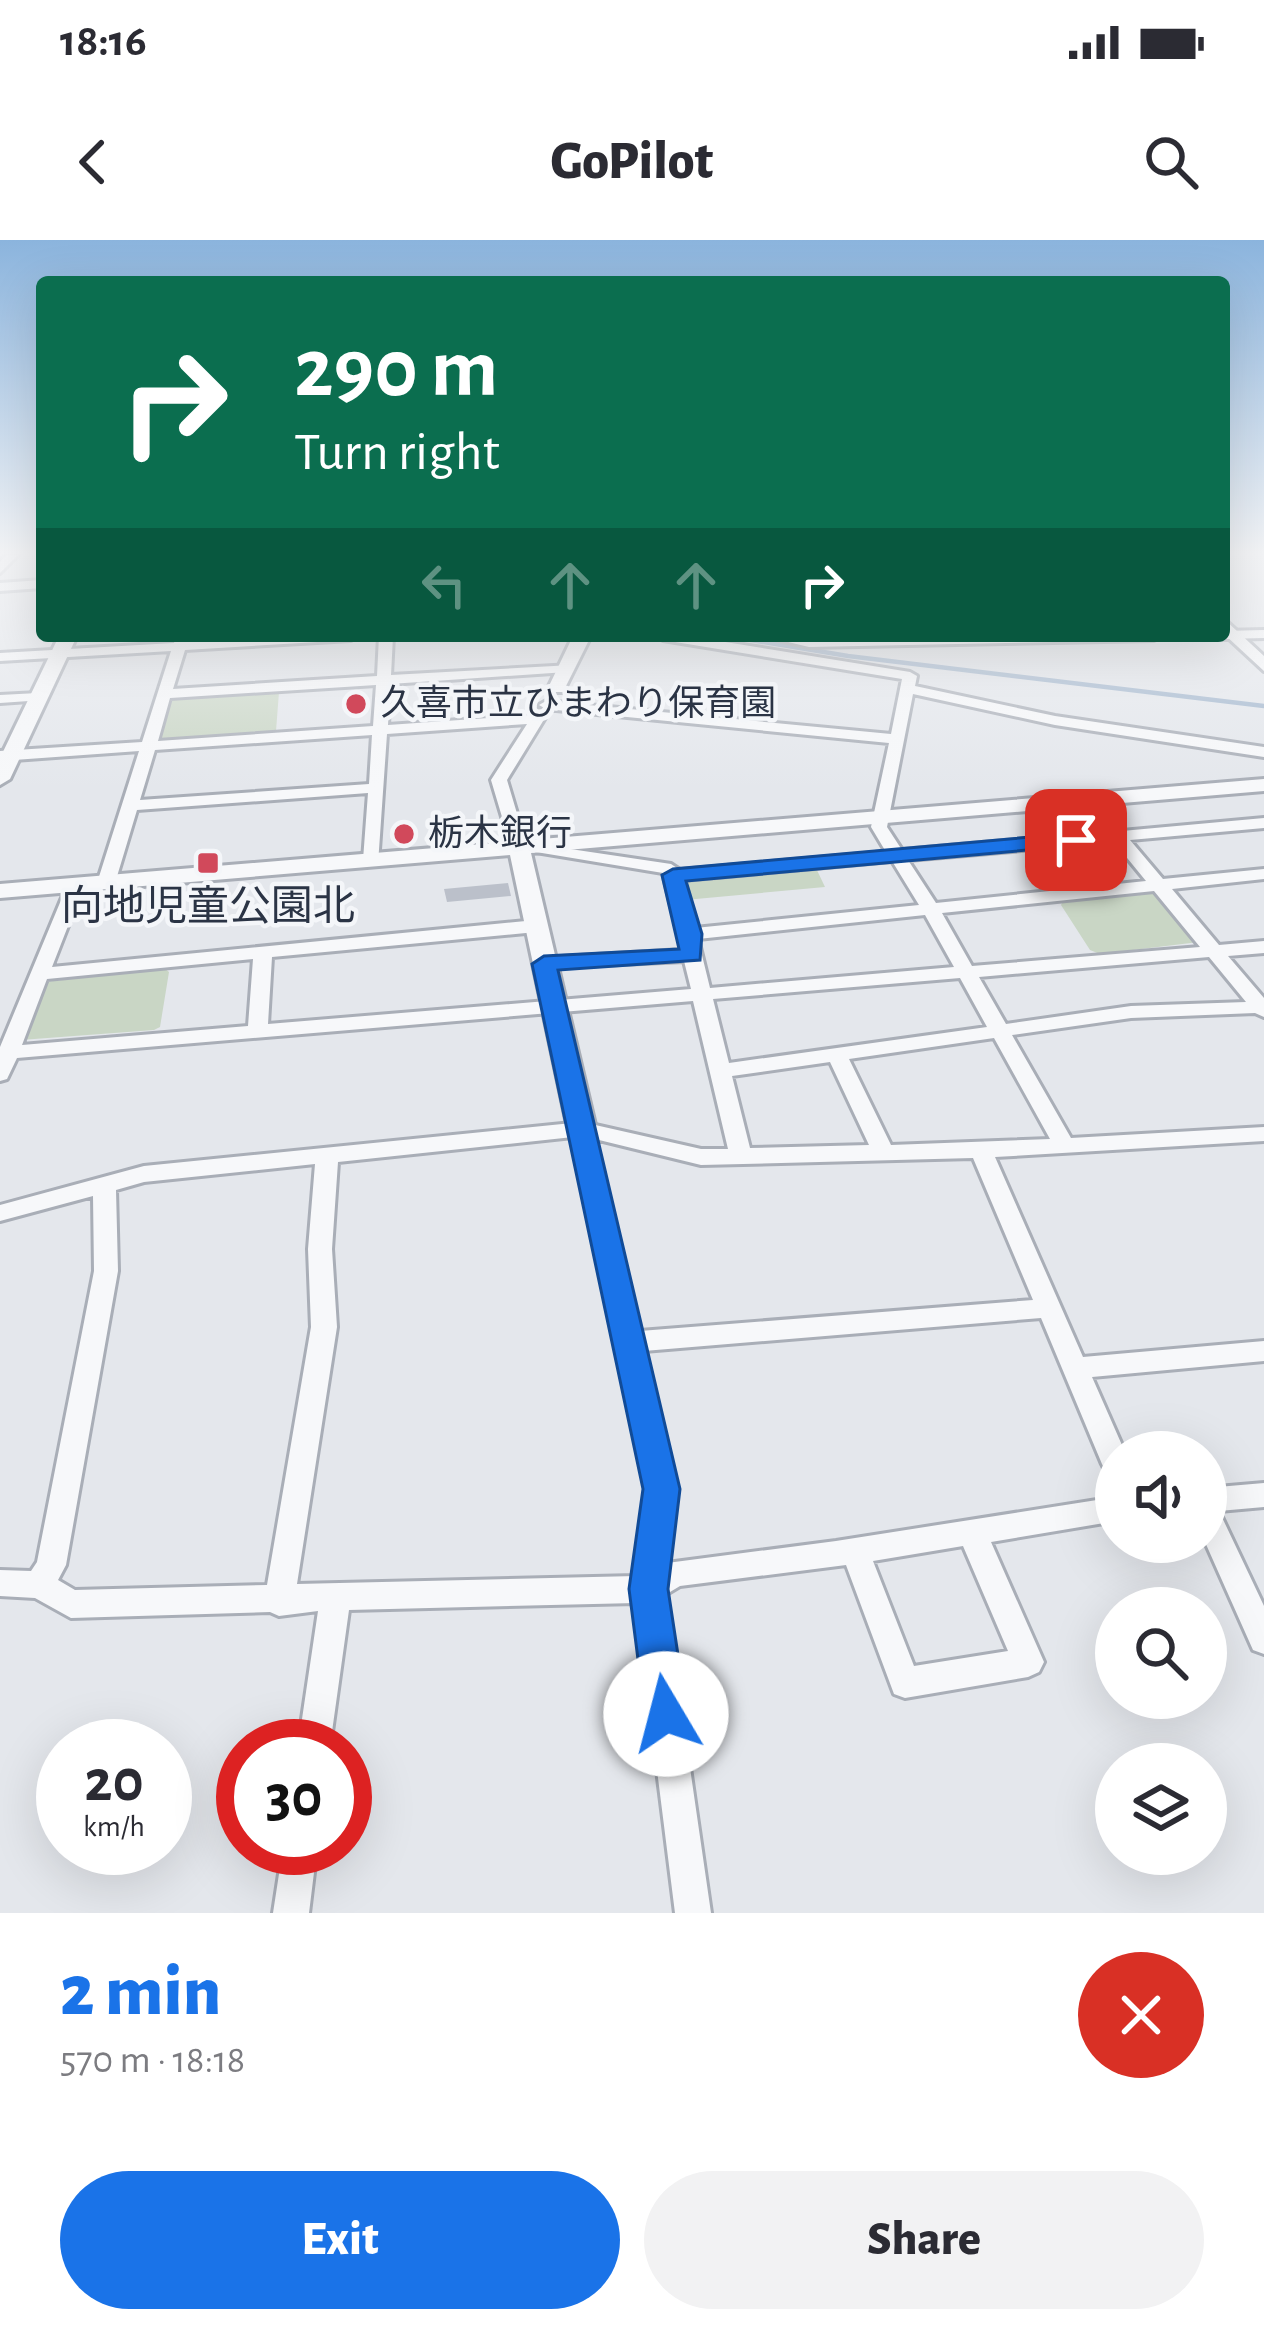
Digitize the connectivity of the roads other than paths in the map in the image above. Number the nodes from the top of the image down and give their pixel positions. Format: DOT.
graph roads {
  1 [pos="1230,634"];
  2 [pos="180,642"];
  3 [pos="386,642"];
  4 [pos="579,642"];
  5 [pos="701,642"];
  6 [pos="63,645"];
  7 [pos="0,657"];
  8 [pos="1264,666"];
  9 [pos="567,668"];
  10 [pos="384,679"];
  11 [pos="908,689"];
  12 [pos="163,694"];
  13 [pos="38,698"];
  14 [pos="0,699"];
  15 [pos="547,704"];
  16 [pos="379,730"];
  17 [pos="899,739"];
  18 [pos="147,746"];
  19 [pos="1264,752"];
  20 [pos="6,755"];
  21 [pos="0,779"];
  22 [pos="1264,784"];
  23 [pos="376,788"];
  24 [pos="1087,799"];
  25 [pos="128,806"];
  26 [pos="881,817"];
  27 [pos="1264,823"];
  28 [pos="1120,836"];
  29 [pos="526,847"];
  30 [pos="898,856"];
  31 [pos="372,860"];
  32 [pos="1264,874"];
  33 [pos="673,875"];
  34 [pos="106,883"];
  35 [pos="75,885"];
  36 [pos="1162,886"];
  37 [pos="0,891"];
  38 [pos="932,911"];
  39 [pos="536,926"];
  40 [pos="691,945"];
  41 [pos="1264,947"];
  42 [pos="1214,951"];
  43 [pos="263,952"];
  44 [pos="544,964"];
  45 [pos="964,972"];
  46 [pos="42,974"];
  47 [pos="704,995"];
  48 [pos="554,1007"];
  49 [pos="1263,1009"];
  50 [pos="258,1031"];
  51 [pos="999,1033"];
  52 [pos="4,1052"];
  53 [pos="837,1055"];
  54 [pos="721,1071"];
  55 [pos="0,1074"];
  56 [pos="582,1129"];
  57 [pos="1264,1134"];
  58 [pos="1063,1143"];
  59 [pos="981,1150"];
  60 [pos="883,1152"];
  61 [pos="327,1154"];
  62 [pos="741,1156"];
  63 [pos="104,1188"];
  64 [pos="0,1213"];
  65 [pos="1049,1308"];
  66 [pos="631,1342"];
  67 [pos="1264,1351"];
  68 [pos="1075,1368"];
  69 [pos="1102,1431"];
  70 [pos="1264,1495"];
  71 [pos="1227,1498"];
  72 [pos="1095,1512"];
  73 [pos="972,1532"];
  74 [pos="855,1552"];
  75 [pos="1227,1560"];
  76 [pos="0,1583"];
  77 [pos="39,1585"];
  78 [pos="649,1589"];
  79 [pos="335,1600"];
  80 [pos="280,1602"];
  81 [pos="1264,1640"];
  82 [pos="318,1719"];
  83 [pos="296,1875"];
  84 [pos="291,1913"];
  85 [pos="692,1913"];
  1 -- 8 [label="street"];
  2 -- 6 [label="street"];
  2 -- 12 [label="street"];
  3 -- 10 [label="street"];
  4 -- 9 [label="street"];
  5 -- 11 [label="street"];
  6 -- 7 [label="street"];
  6 -- 13 [label="street"];
  9 -- 10 [label="street"];
  9 -- 15 [label="street"];
  10 -- 12 [label="street"];
  10 -- 16 [label="street"];
  11 -- 17 [label="street"];
  11 -- 19 [label="street"];
  12 -- 18 [label="street"];
  13 -- 14 [label="street"];
  13 -- 20 [label="street"];
  15 -- 16 [label="street"];
  15 -- 17 [label="street"];
  15 -- 29 [label="street"];
  16 -- 18 [label="street"];
  16 -- 23 [label="street"];
  17 -- 26 [label="street"];
  18 -- 20 [label="street"];
  18 -- 25 [label="street"];
  20 -- 21 [label="street"];
  22 -- 24 [label="street"];
  23 -- 25 [label="street"];
  23 -- 31 [label="street"];
  24 -- 26 [label="street"];
  24 -- 28 [label="street"];
  25 -- 34 [label="street"];
  26 -- 29 [label="street"];
  26 -- 30 [label="street"];
  27 -- 28 [label="street"];
  28 -- 30 [label="street"];
  28 -- 36 [label="street"];
  29 -- 31 [label="street"];
  29 -- 33 [label="street"];
  29 -- 39 [label="street"];
  30 -- 33 [label="street"];
  30 -- 38 [label="street"];
  31 -- 34 [label="street"];
  32 -- 36 [label="street"];
  33 -- 40 [label="street"];
  34 -- 35 [label="street"];
  35 -- 37 [label="street"];
  35 -- 46 [label="street"];
  36 -- 38 [label="street"];
  36 -- 42 [label="street"];
  38 -- 40 [label="street"];
  38 -- 45 [label="street"];
  39 -- 43 [label="street"];
  39 -- 44 [label="street"];
  40 -- 44 [label="street"];
  40 -- 47 [label="street"];
  41 -- 42 [label="street"];
  42 -- 45 [label="street"];
  42 -- 49 [label="street"];
  43 -- 46 [label="street"];
  43 -- 50 [label="street"];
  44 -- 48 [label="street"];
  45 -- 47 [label="street"];
  45 -- 51 [label="street"];
  46 -- 52 [label="street"];
  47 -- 48 [label="street"];
  47 -- 54 [label="street"];
  48 -- 50 [label="street"];
  48 -- 56 [label="street"];
  49 -- 51 [label="street"];
  50 -- 52 [label="street"];
  51 -- 53 [label="street"];
  51 -- 58 [label="street"];
  52 -- 55 [label="street"];
  53 -- 54 [label="street"];
  53 -- 60 [label="street"];
  54 -- 62 [label="street"];
  56 -- 61 [label="street"];
  56 -- 62 [label="street"];
  56 -- 66 [label="street"];
  57 -- 58 [label="street"];
  58 -- 59 [label="street"];
  59 -- 60 [label="street"];
  59 -- 65 [label="street"];
  60 -- 62 [label="street"];
  61 -- 63 [label="street"];
  61 -- 80 [label="street"];
  63 -- 64 [label="street"];
  63 -- 77 [label="street"];
  65 -- 66 [label="street"];
  65 -- 68 [label="street"];
  66 -- 78 [label="street"];
  67 -- 68 [label="street"];
  68 -- 69 [label="street"];
  70 -- 71 [label="street"];
  72 -- 73 [label="street"];
  73 -- 74 [label="street"];
  73 -- 74 [label="street"];
  74 -- 78 [label="street"];
  75 -- 81 [label="street"];
  76 -- 77 [label="street"];
  77 -- 80 [label="street"];
  78 -- 79 [label="street"];
  78 -- 85 [label="street"];
  79 -- 80 [label="street"];
  79 -- 82 [label="street"];
  83 -- 84 [label="street"];
}
